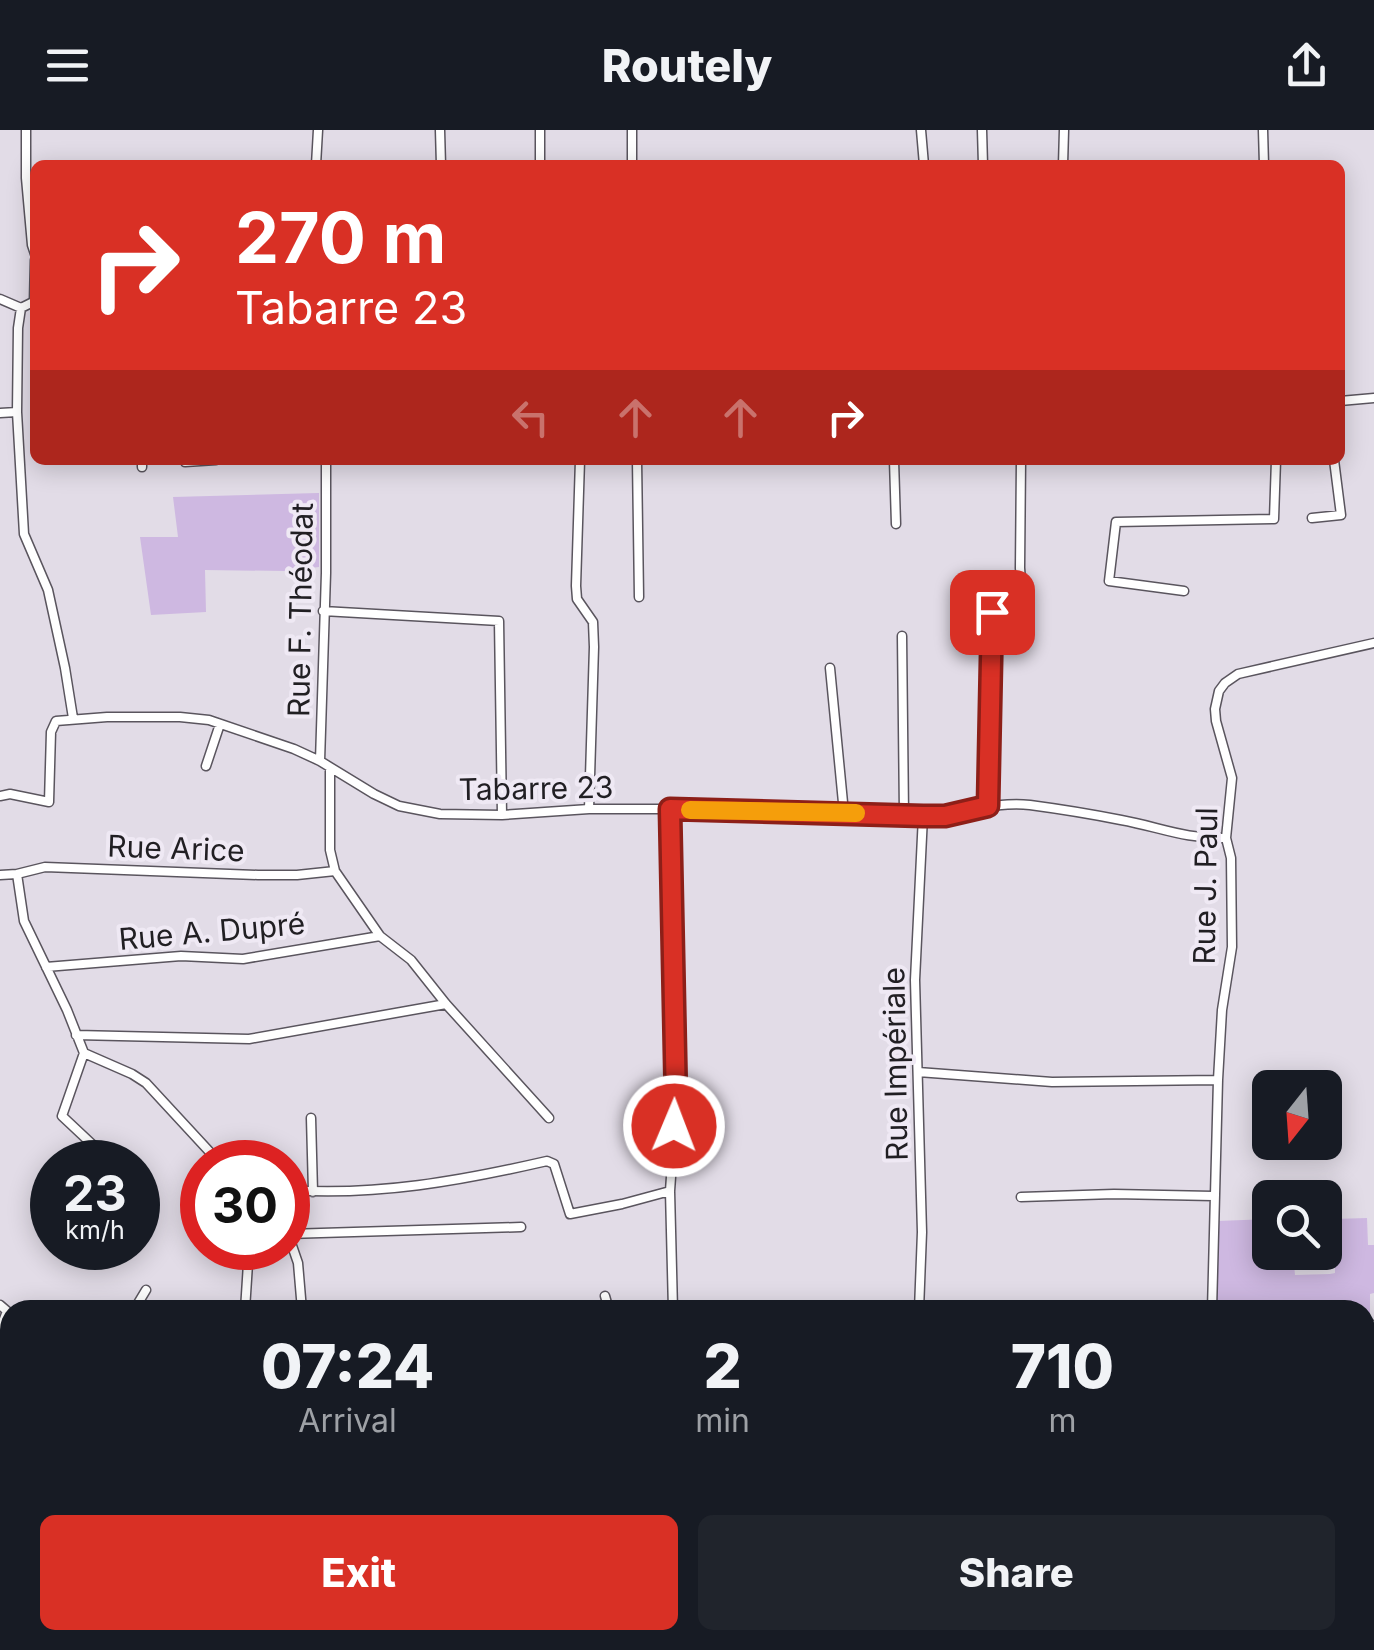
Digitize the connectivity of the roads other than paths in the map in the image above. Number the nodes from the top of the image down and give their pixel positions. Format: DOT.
graph roads {
  1 [pos="27,130"];
  2 [pos="318,130"];
  3 [pos="440,130"];
  4 [pos="540,130"];
  5 [pos="632,130"];
  6 [pos="921,130"];
  7 [pos="982,130"];
  8 [pos="1064,130"];
  9 [pos="1263,130"];
  10 [pos="316,160"];
  11 [pos="440,160"];
  12 [pos="540,160"];
  13 [pos="632,160"];
  14 [pos="924,160"];
  15 [pos="983,160"];
  16 [pos="1064,160"];
  17 [pos="1264,160"];
  18 [pos="30,166"];
  19 [pos="0,299"];
  20 [pos="30,303"];
  21 [pos="22,308"];
  22 [pos="1374,398"];
  23 [pos="1345,401"];
  24 [pos="17,412"];
  25 [pos="0,413"];
  26 [pos="326,465"];
  27 [pos="580,465"];
  28 [pos="637,465"];
  29 [pos="894,465"];
  30 [pos="1021,465"];
  31 [pos="1276,465"];
  32 [pos="1335,465"];
  33 [pos="1312,518"];
  34 [pos="896,524"];
  35 [pos="1184,591"];
  36 [pos="639,597"];
  37 [pos="324,612"];
  38 [pos="902,636"];
  39 [pos="1374,643"];
  40 [pos="830,668"];
  41 [pos="73,718"];
  42 [pos="220,724"];
  43 [pos="320,761"];
  44 [pos="206,766"];
  45 [pos="330,768"];
  46 [pos="0,796"];
  47 [pos="988,806"];
  48 [pos="670,809"];
  49 [pos="589,810"];
  50 [pos="844,813"];
  51 [pos="502,815"];
  52 [pos="904,815"];
  53 [pos="923,816"];
  54 [pos="1226,838"];
  55 [pos="335,871"];
  56 [pos="17,874"];
  57 [pos="0,875"];
  58 [pos="380,936"];
  59 [pos="46,968"];
  60 [pos="446,1004"];
  61 [pos="76,1035"];
  62 [pos="84,1054"];
  63 [pos="918,1072"];
  64 [pos="1218,1080"];
  65 [pos="311,1118"];
  66 [pos="549,1118"];
  67 [pos="88,1140"];
  68 [pos="198,1140"];
  69 [pos="670,1190"];
  70 [pos="310,1192"];
  71 [pos="313,1192"];
  72 [pos="1214,1196"];
  73 [pos="1021,1198"];
  74 [pos="521,1228"];
  75 [pos="310,1233"];
  76 [pos="248,1270"];
  77 [pos="299,1270"];
  78 [pos="146,1290"];
  79 [pos="605,1296"];
  80 [pos="140,1300"];
  81 [pos="246,1300"];
  82 [pos="301,1300"];
  83 [pos="606,1300"];
  84 [pos="673,1300"];
  85 [pos="919,1300"];
  86 [pos="1212,1300"];
  1 -- 18 [label="street"];
  2 -- 10 [label="street"];
  3 -- 11 [label="street"];
  4 -- 12 [label="street"];
  5 -- 13 [label="street"];
  6 -- 14 [label="street"];
  7 -- 15 [label="street"];
  8 -- 16 [label="street"];
  9 -- 17 [label="street"];
  19 -- 21 [label="street"];
  20 -- 21 [label="street"];
  21 -- 24 [label="street"];
  22 -- 23 [label="street"];
  24 -- 25 [label="street"];
  24 -- 41 [label="street"];
  26 -- 37 [label="street, Rue F. Théodat"];
  27 -- 49 [label="street"];
  28 -- 36 [label="street"];
  29 -- 34 [label="street"];
  30 -- 47 [label="street"];
  31 -- 35 [label="street"];
  32 -- 33 [label="street"];
  37 -- 43 [label="street, Rue F. Théodat"];
  37 -- 51 [label="street"];
  38 -- 52 [label="street"];
  39 -- 54 [label="street, Rue J. Paul"];
  40 -- 50 [label="street"];
  41 -- 42 [label="street, Tabarre 23"];
  41 -- 46 [label="street"];
  42 -- 43 [label="street, Tabarre 23"];
  42 -- 44 [label="street"];
  43 -- 45 [label="street, Tabarre 23"];
  45 -- 51 [label="street, Tabarre 23"];
  45 -- 55 [label="street"];
  47 -- 53 [label="street, Tabarre 23"];
  47 -- 54 [label="street, Tabarre 23"];
  48 -- 49 [label="street, Tabarre 23"];
  48 -- 50 [label="street, Tabarre 23"];
  48 -- 69 [label="street"];
  49 -- 51 [label="street, Tabarre 23"];
  50 -- 52 [label="street, Tabarre 23"];
  52 -- 53 [label="street, Tabarre 23"];
  53 -- 63 [label="street, Rue Impériale"];
  54 -- 64 [label="street, Rue J. Paul"];
  55 -- 56 [label="street, Rue Arice"];
  55 -- 58 [label="street"];
  56 -- 57 [label="street, Rue Arice"];
  56 -- 59 [label="street"];
  58 -- 59 [label="street, Rue A. Dupré"];
  58 -- 60 [label="street"];
  59 -- 61 [label="street"];
  60 -- 61 [label="street"];
  60 -- 66 [label="street"];
  61 -- 62 [label="street"];
  62 -- 67 [label="street"];
  62 -- 68 [label="street"];
  63 -- 64 [label="street"];
  63 -- 85 [label="street, Rue Impériale"];
  64 -- 72 [label="street, Rue J. Paul"];
  65 -- 71 [label="street"];
  69 -- 71 [label="street"];
  69 -- 84 [label="street"];
  70 -- 71 [label="street"];
  72 -- 73 [label="street"];
  72 -- 86 [label="street, Rue J. Paul"];
  74 -- 75 [label="street"];
  76 -- 81 [label="street"];
  77 -- 82 [label="street"];
  78 -- 80 [label="street"];
  79 -- 83 [label="street"];
}
